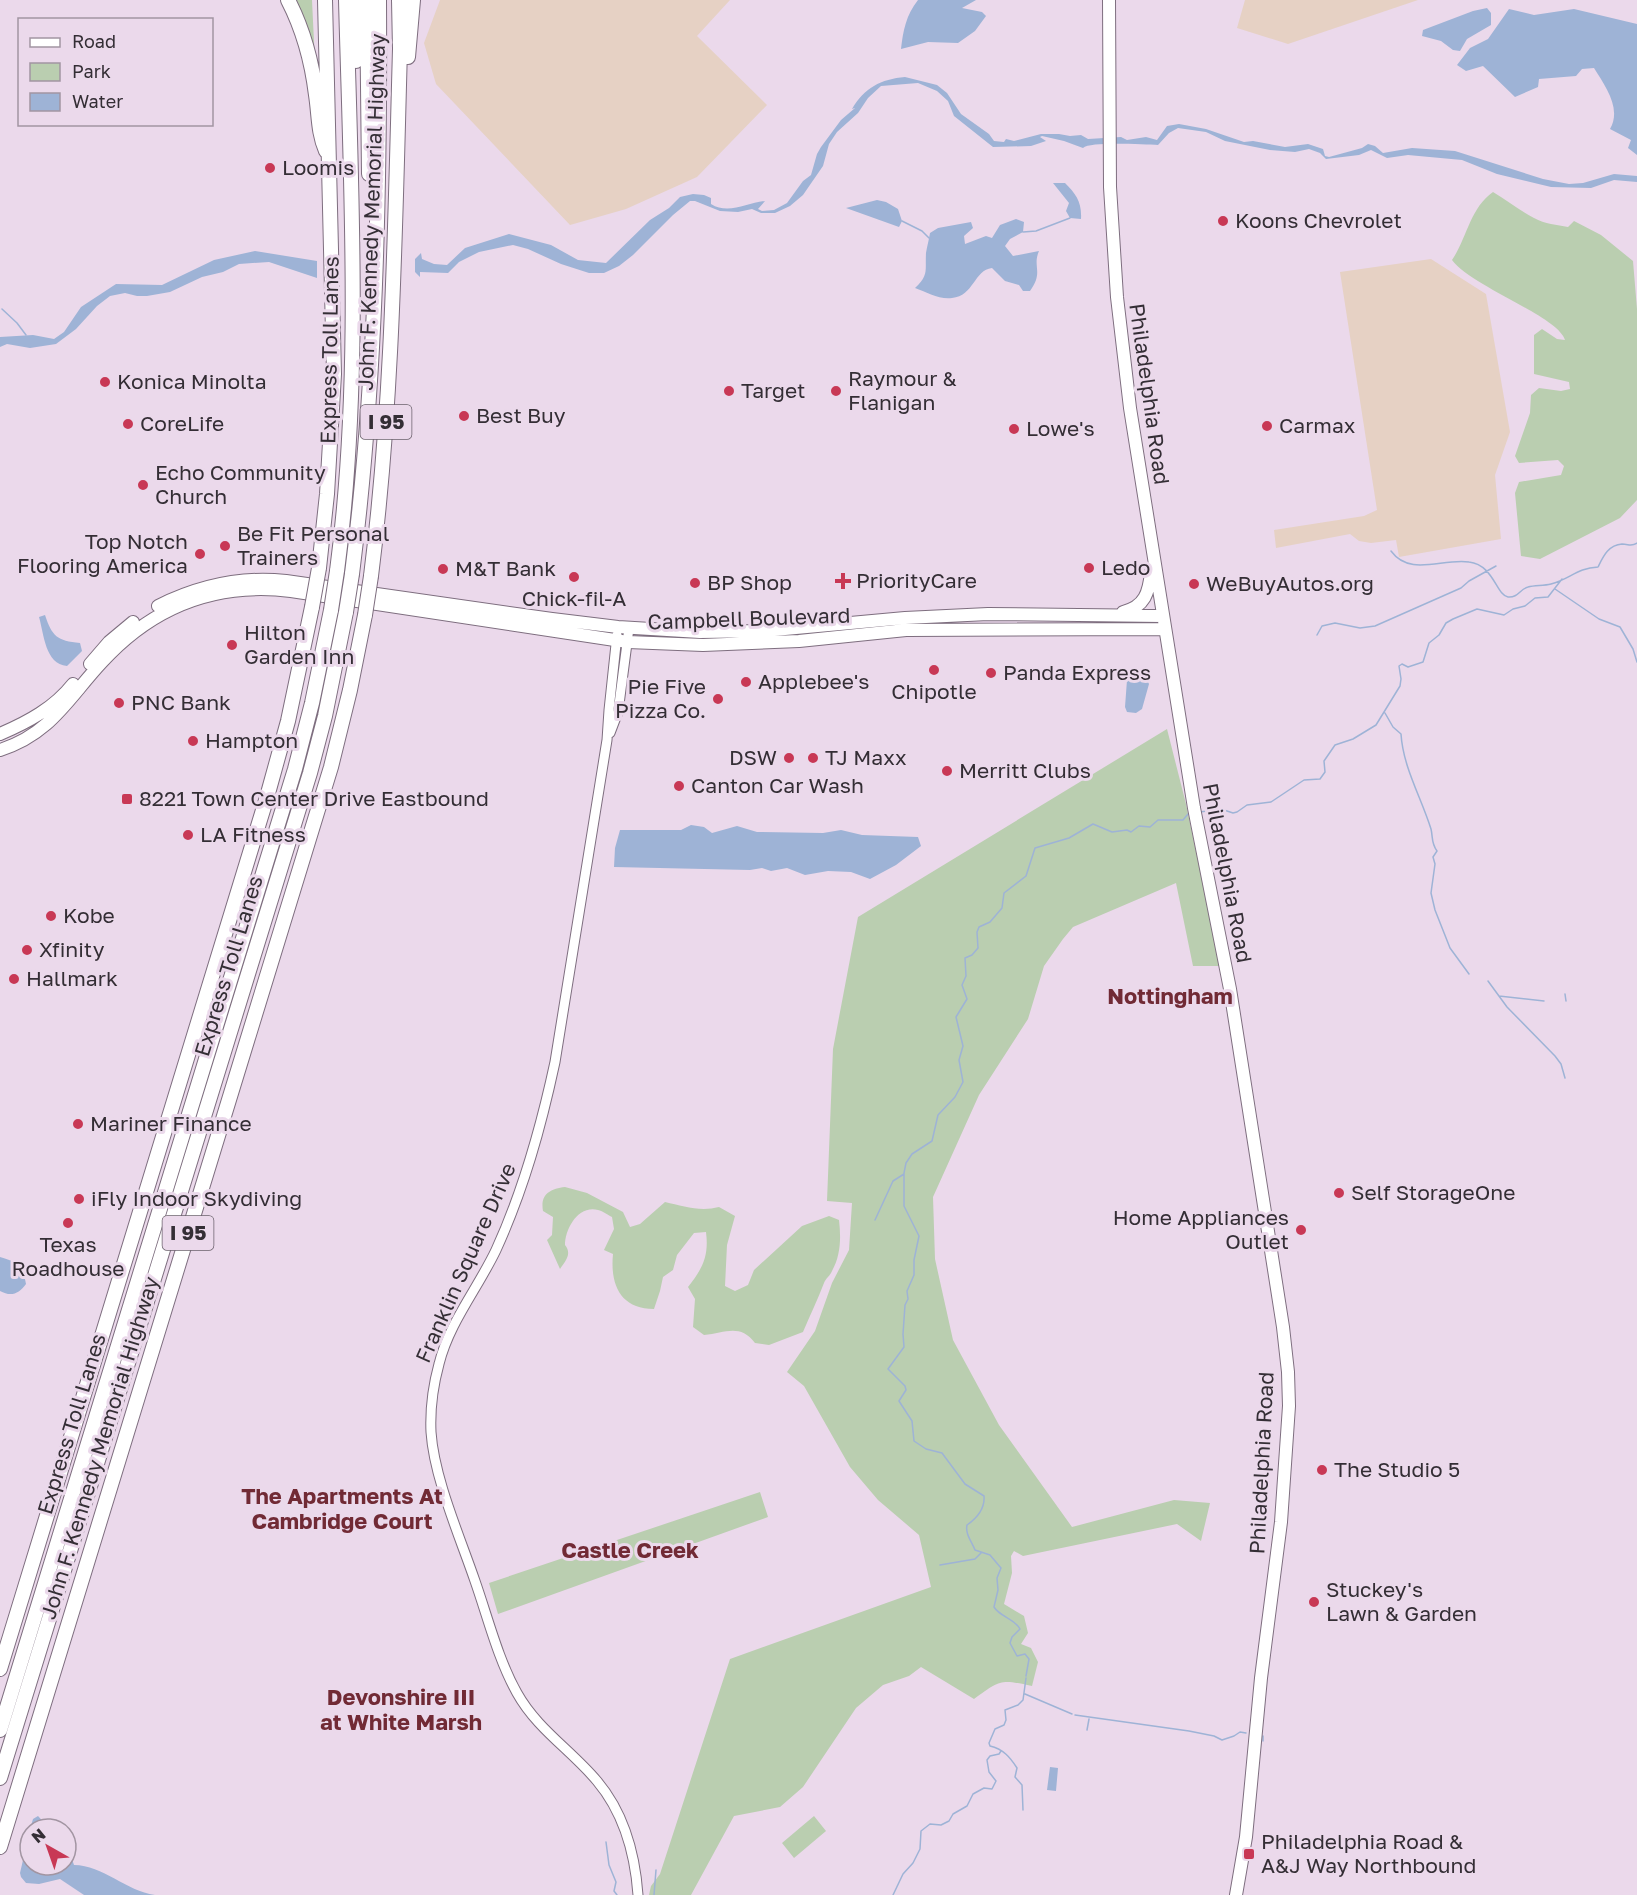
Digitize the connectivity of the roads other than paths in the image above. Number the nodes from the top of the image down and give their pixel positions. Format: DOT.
graph roads {
  1 [pos="288,0"];
  2 [pos="325,0"];
  3 [pos="346,0"];
  4 [pos="357,0"];
  5 [pos="367,0"];
  6 [pos="380,0"];
  7 [pos="399,0"];
  8 [pos="413,0"];
  9 [pos="1110,0"];
  10 [pos="330,161"];
  11 [pos="396,175"];
  12 [pos="353,278"];
  13 [pos="374,299"];
  14 [pos="1153,559"];
  15 [pos="1107,616"];
  16 [pos="1162,616"];
  17 [pos="623,628"];
  18 [pos="1164,629"];
  19 [pos="622,641"];
  20 [pos="0,734"];
  21 [pos="0,750"];
  22 [pos="0,1669"];
  23 [pos="0,1731"];
  24 [pos="0,1778"];
  25 [pos="0,1847"];
  26 [pos="638,1895"];
  27 [pos="1236,1895"];
  1 -- 10 [label="highway"];
  2 -- 10 [label="highway, John F. Kennedy Memorial Highway / I 95"];
  3 -- 12 [label="highway, Express Toll Lanes"];
  4 -- 12 [label="highway"];
  5 -- 13 [label="highway"];
  6 -- 13 [label="highway, Express Toll Lanes"];
  7 -- 11 [label="highway, John F. Kennedy Memorial Highway / I 95"];
  8 -- 11 [label="highway"];
  9 -- 14 [label="main road, Philadelphia Road"];
  10 -- 22 [label="highway, John F. Kennedy Memorial Highway / I 95, bridge"];
  11 -- 25 [label="highway, John F. Kennedy Memorial Highway / I 95, bridge"];
  12 -- 23 [label="highway, Express Toll Lanes, bridge"];
  13 -- 24 [label="highway, Express Toll Lanes, bridge"];
  14 -- 15 [label="main road"];
  14 -- 16 [label="main road, Philadelphia Road"];
  15 -- 16 [label="main road, Campbell Boulevard"];
  15 -- 17 [label="main road, Campbell Boulevard"];
  16 -- 18 [label="main road, Philadelphia Road"];
  17 -- 19 [label="street, Franklin Square Drive"];
  17 -- 20 [label="main road, Campbell Boulevard"];
  18 -- 19 [label="main road, Campbell Boulevard"];
  18 -- 27 [label="main road, Philadelphia Road"];
  19 -- 21 [label="main road, Campbell Boulevard"];
  19 -- 26 [label="street, Franklin Square Drive"];
}
